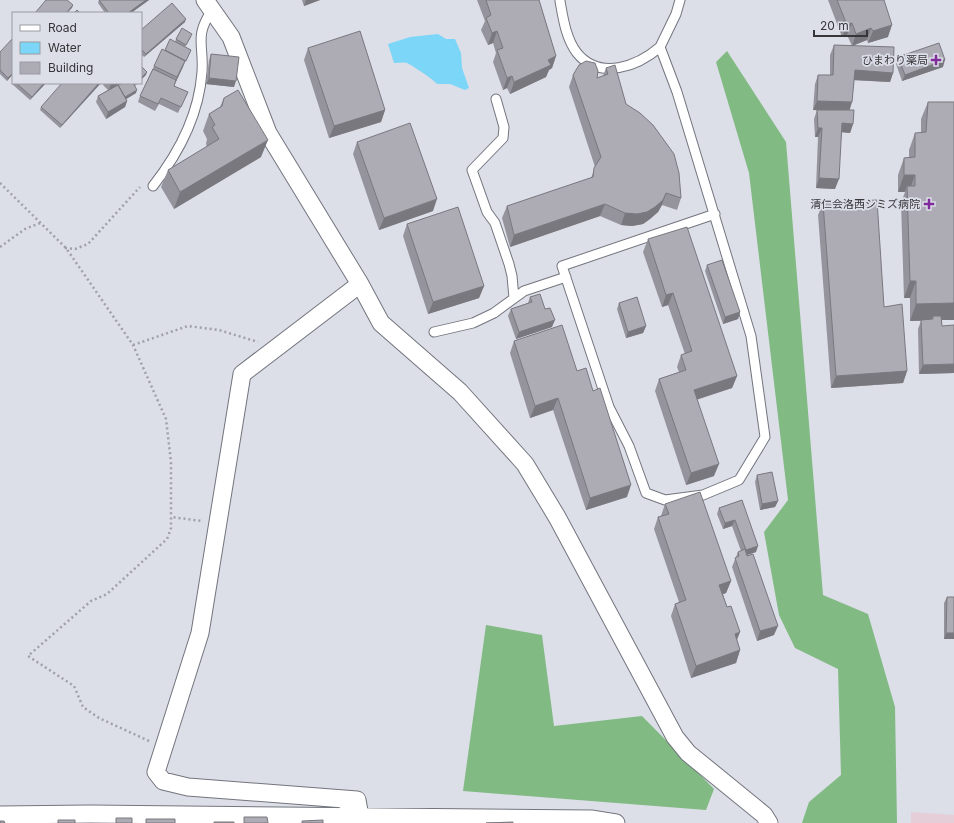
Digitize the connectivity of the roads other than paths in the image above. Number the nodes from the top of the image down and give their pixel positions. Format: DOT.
graph roads {
  1 [pos="680,0"];
  2 [pos="560,1"];
  3 [pos="208,5"];
  4 [pos="660,47"];
  5 [pos="496,99"];
  6 [pos="153,186"];
  7 [pos="715,214"];
  8 [pos="566,277"];
  9 [pos="360,284"];
  10 [pos="514,298"];
  11 [pos="434,332"];
  12 [pos="0,815"];
  13 [pos="91,818"];
  14 [pos="188,819"];
  15 [pos="281,819"];
  16 [pos="352,819"];
  17 [pos="430,820"];
  18 [pos="528,821"];
  19 [pos="616,823"];
  20 [pos="769,823"];
  1 -- 4 [label="lane"];
  2 -- 4 [label="lane"];
  3 -- 6 [label="lane"];
  3 -- 9 [label="street"];
  4 -- 7 [label="lane"];
  5 -- 10 [label="lane"];
  7 -- 8 [label="lane"];
  7 -- 8 [label="lane"];
  8 -- 10 [label="lane"];
  9 -- 16 [label="street"];
  9 -- 20 [label="street"];
  10 -- 11 [label="lane"];
  12 -- 13 [label="street"];
  13 -- 14 [label="street"];
  14 -- 15 [label="street"];
  15 -- 16 [label="street"];
  16 -- 17 [label="street"];
  17 -- 18 [label="street"];
  18 -- 19 [label="street"];
}
